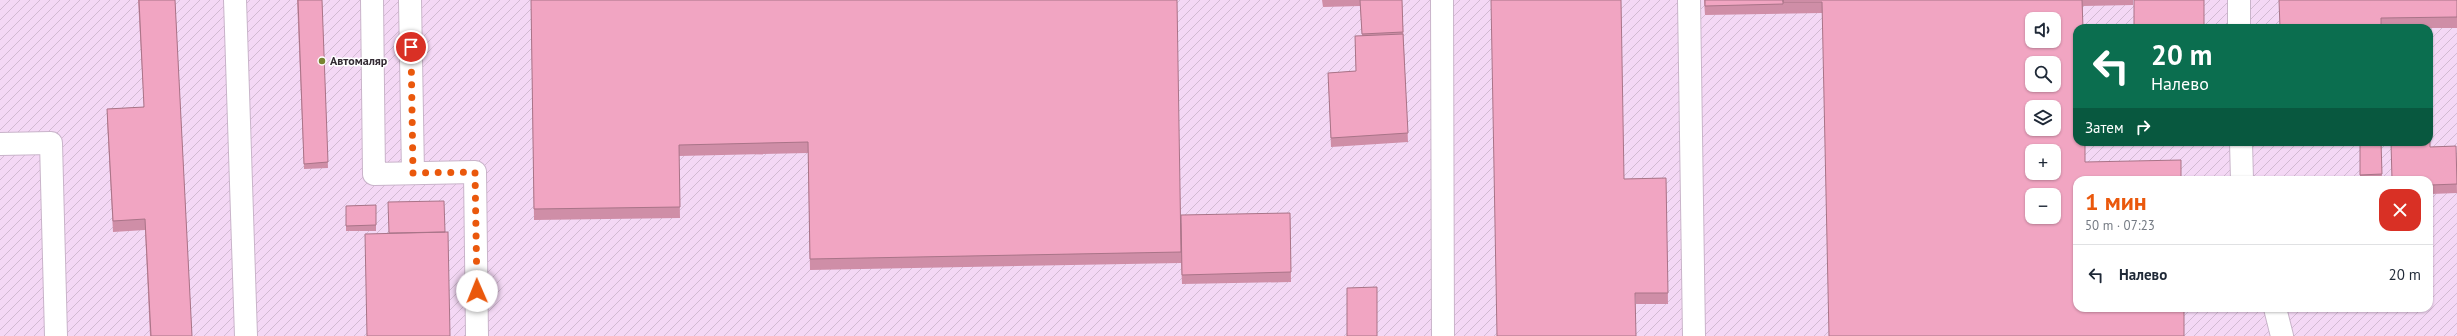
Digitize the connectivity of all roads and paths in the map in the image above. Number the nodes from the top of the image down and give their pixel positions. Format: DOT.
graph roads {
  1 [pos="235,0"];
  2 [pos="372,0"];
  3 [pos="410,0"];
  4 [pos="1442,0"];
  5 [pos="1688,0"];
  6 [pos="2239,0"];
  7 [pos="2240,24"];
  8 [pos="0,144"];
  9 [pos="2241,146"];
  10 [pos="413,173"];
  11 [pos="2242,176"];
  12 [pos="2276,312"];
  13 [pos="56,336"];
  14 [pos="246,336"];
  15 [pos="478,336"];
  16 [pos="1443,336"];
  17 [pos="1694,336"];
  18 [pos="2282,336"];
  1 -- 14 [label="street"];
  2 -- 10 [label="street"];
  3 -- 10 [label="street"];
  4 -- 16 [label="street"];
  5 -- 17 [label="street"];
  6 -- 7 [label="street"];
  8 -- 13 [label="street"];
  9 -- 11 [label="street"];
  10 -- 15 [label="street"];
  12 -- 18 [label="street"];
}
